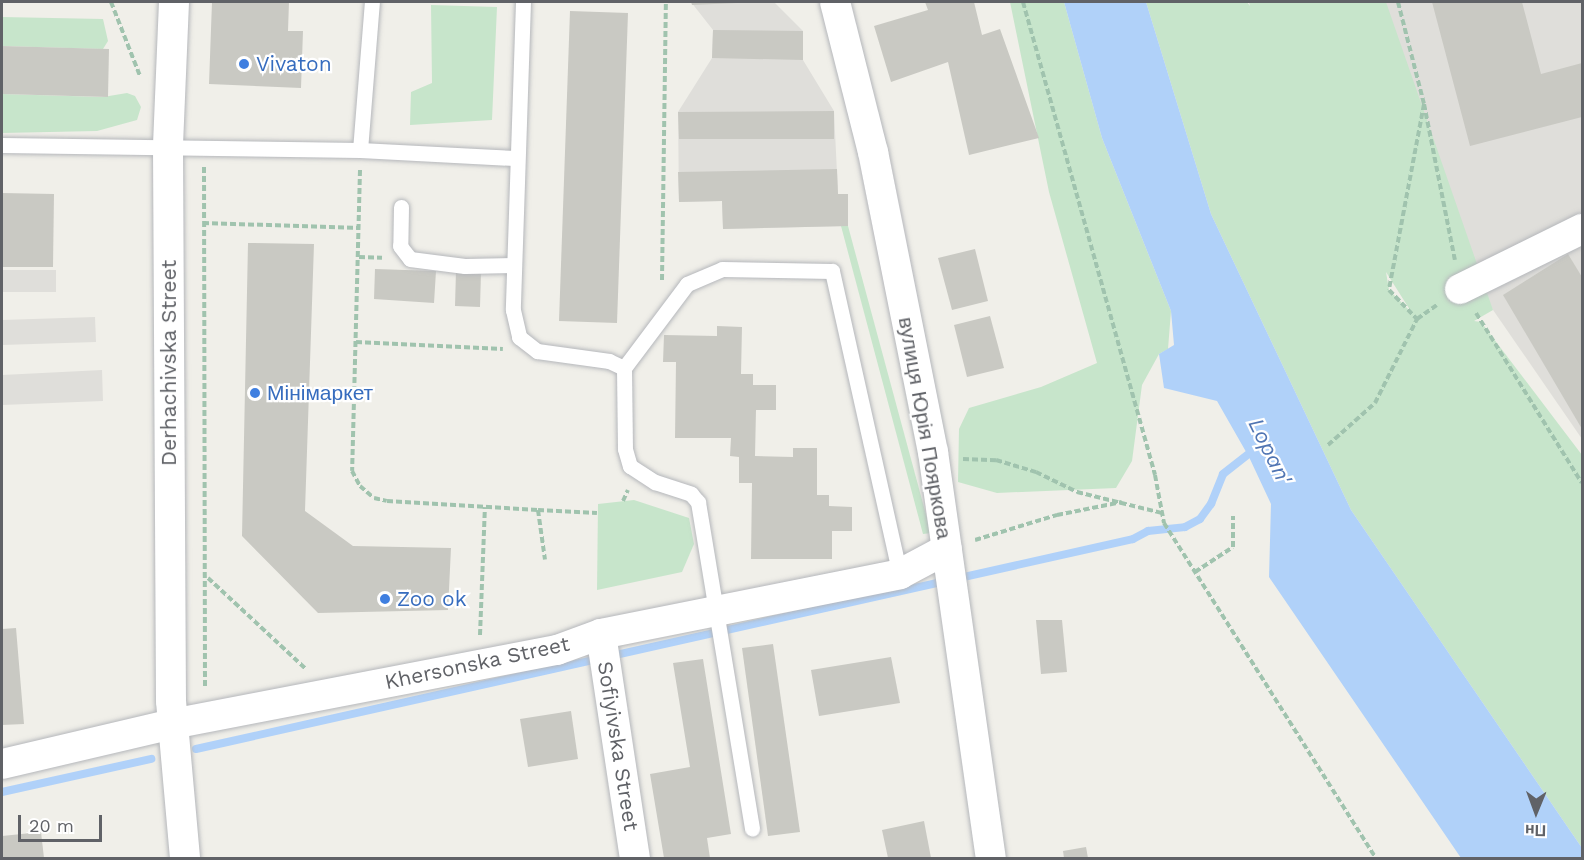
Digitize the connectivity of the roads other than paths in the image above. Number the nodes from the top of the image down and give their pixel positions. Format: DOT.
graph roads {
  1 [pos="174,2"];
  2 [pos="372,2"];
  3 [pos="523,2"];
  4 [pos="835,2"];
  5 [pos="2,145"];
  6 [pos="168,148"];
  7 [pos="360,150"];
  8 [pos="515,158"];
  9 [pos="401,207"];
  10 [pos="1582,229"];
  11 [pos="513,266"];
  12 [pos="1460,289"];
  13 [pos="624,368"];
  14 [pos="948,555"];
  15 [pos="900,574"];
  16 [pos="718,616"];
  17 [pos="604,650"];
  18 [pos="171,713"];
  19 [pos="2,764"];
  20 [pos="752,829"];
  21 [pos="185,858"];
  22 [pos="635,858"];
  23 [pos="991,858"];
  1 -- 6 [label="street, Derhachivska Street"];
  2 -- 7 [label="lane"];
  3 -- 8 [label="lane"];
  4 -- 14 [label="street, вулиця Юрія Пояркова"];
  5 -- 6 [label="lane"];
  6 -- 7 [label="lane"];
  6 -- 18 [label="street, Derhachivska Street"];
  7 -- 8 [label="lane"];
  8 -- 11 [label="lane"];
  9 -- 11 [label="lane"];
  10 -- 12 [label="street"];
  11 -- 13 [label="lane"];
  13 -- 15 [label="lane"];
  13 -- 16 [label="lane"];
  14 -- 15 [label="street, Khersonska Street"];
  14 -- 23 [label="street, вулиця Юрія Пояркова"];
  15 -- 16 [label="street, Khersonska Street"];
  16 -- 17 [label="street, Khersonska Street"];
  16 -- 20 [label="lane"];
  17 -- 18 [label="street, Khersonska Street"];
  17 -- 22 [label="street, Sofiyivska Street"];
  18 -- 19 [label="street, Khersonska Street"];
  18 -- 21 [label="street, Derhachivska Street"];
}
